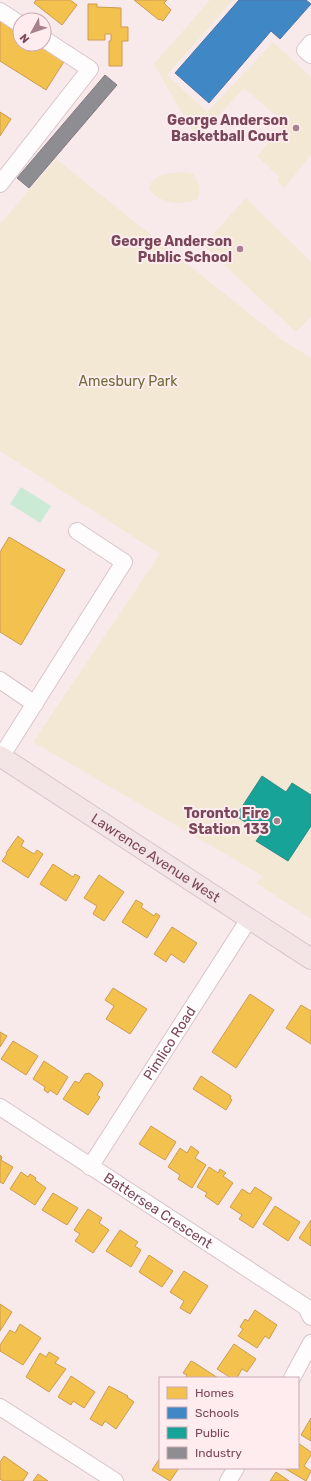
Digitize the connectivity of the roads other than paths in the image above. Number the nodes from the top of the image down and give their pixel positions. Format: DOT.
graph roads {
  1 [pos="0,11"];
  2 [pos="12,19"];
  3 [pos="311,43"];
  4 [pos="52,44"];
  5 [pos="311,55"];
  6 [pos="1,182"];
  7 [pos="77,531"];
  8 [pos="0,680"];
  9 [pos="35,704"];
  10 [pos="1,756"];
  11 [pos="249,919"];
  12 [pos="311,959"];
  13 [pos="0,1107"];
  14 [pos="90,1167"];
  15 [pos="311,1317"];
  16 [pos="311,1343"];
  17 [pos="293,1377"];
  18 [pos="0,1407"];
  19 [pos="235,1469"];
  20 [pos="115,1481"];
  21 [pos="228,1481"];
  1 -- 2 [label="street"];
  3 -- 5 [label="street"];
  4 -- 6 [label="street"];
  7 -- 9 [label="street"];
  8 -- 9 [label="street"];
  9 -- 10 [label="street"];
  10 -- 11 [label="main road, Lawrence Avenue West"];
  11 -- 12 [label="main road, Lawrence Avenue West"];
  11 -- 14 [label="street, Pimlico Road"];
  13 -- 14 [label="street, Battersea Crescent"];
  14 -- 15 [label="street, Battersea Crescent"];
  16 -- 17 [label="street"];
  18 -- 20 [label="street"];
  19 -- 21 [label="street"];
}
